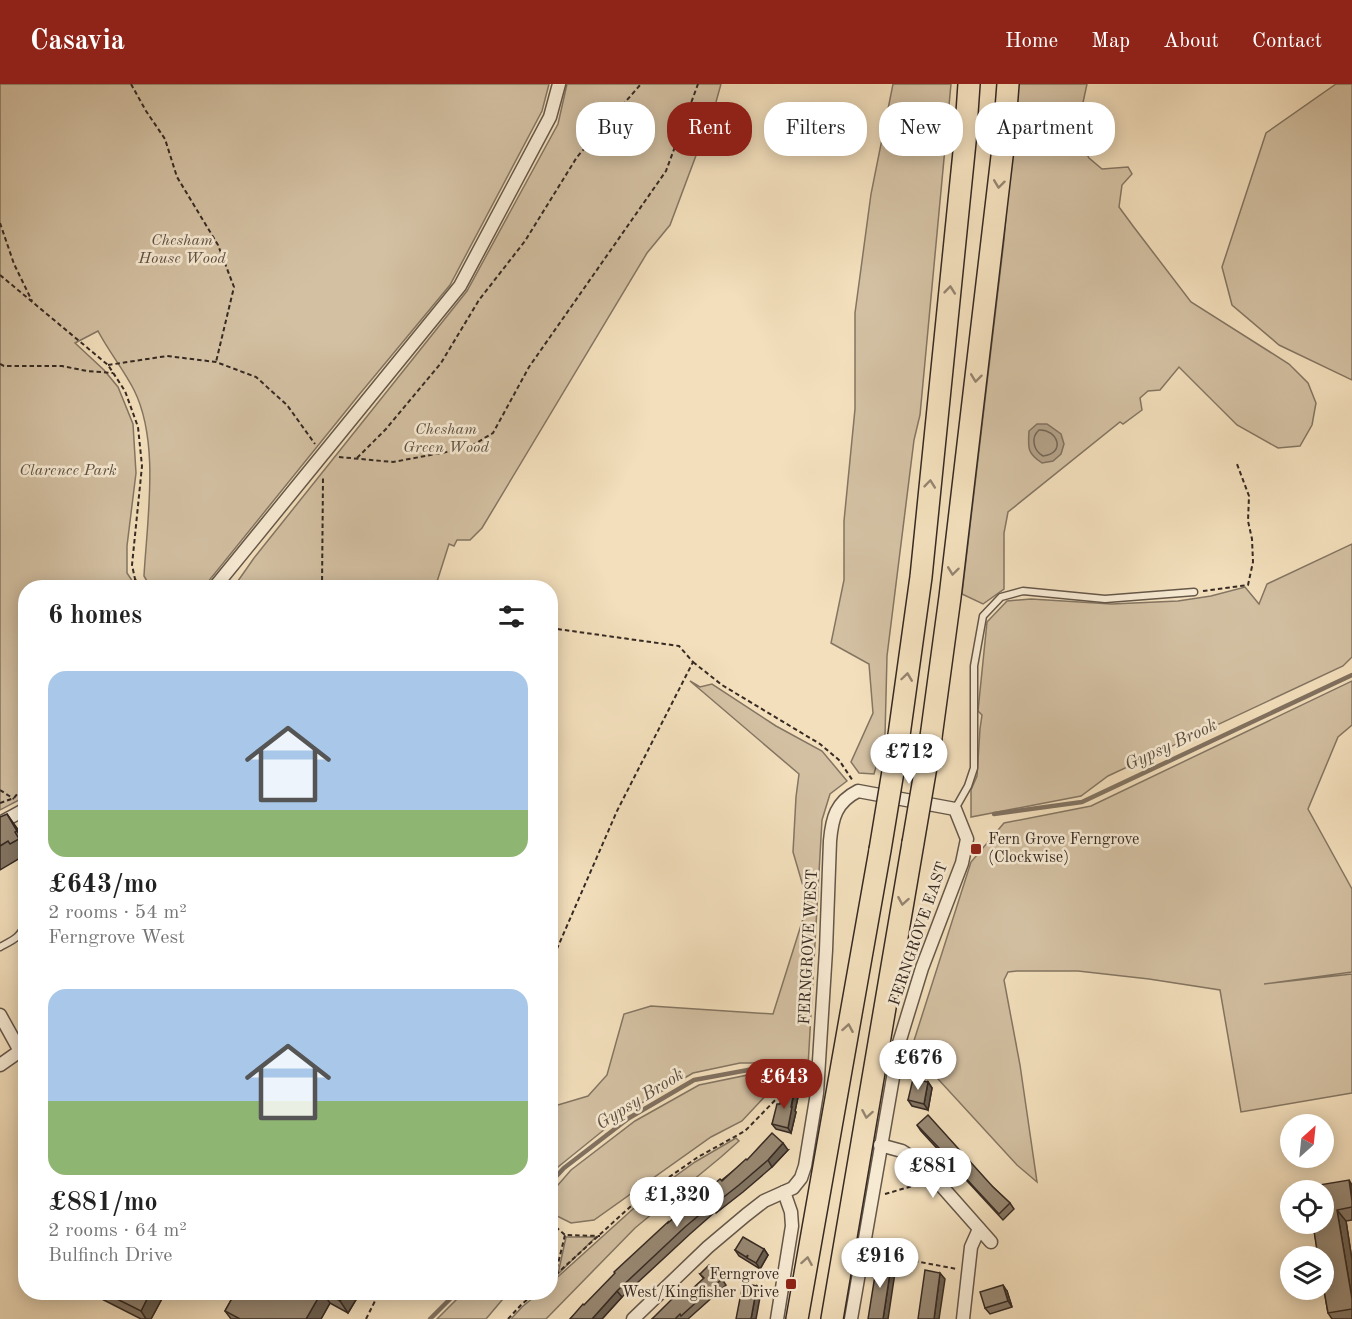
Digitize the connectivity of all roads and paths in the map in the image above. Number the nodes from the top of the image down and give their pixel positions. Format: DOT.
graph roads {
  1 [pos="131,84"];
  2 [pos="559,84"];
  3 [pos="641,84"];
  4 [pos="698,84"];
  5 [pos="969,84"];
  6 [pos="1008,84"];
  7 [pos="0,223"];
  8 [pos="0,275"];
  9 [pos="32,302"];
  10 [pos="216,362"];
  11 [pos="0,364"];
  12 [pos="108,365"];
  13 [pos="113,373"];
  14 [pos="323,455"];
  15 [pos="357,458"];
  16 [pos="1237,464"];
  17 [pos="135,579"];
  18 [pos="221,580"];
  19 [pos="322,580"];
  20 [pos="1194,592"];
  21 [pos="558,629"];
  22 [pos="693,662"];
  23 [pos="0,790"];
  24 [pos="858,791"];
  25 [pos="18,793"];
  26 [pos="14,798"];
  27 [pos="18,802"];
  28 [pos="0,803"];
  29 [pos="955,809"];
  30 [pos="18,812"];
  31 [pos="0,823"];
  32 [pos="18,938"];
  33 [pos="558,946"];
  34 [pos="0,947"];
  35 [pos="0,1015"];
  36 [pos="18,1046"];
  37 [pos="18,1056"];
  38 [pos="0,1065"];
  39 [pos="817,1092"];
  40 [pos="880,1145"];
  41 [pos="932,1175"];
  42 [pos="784,1192"];
  43 [pos="872,1192"];
  44 [pos="558,1229"];
  45 [pos="980,1229"];
  46 [pos="565,1235"];
  47 [pos="600,1236"];
  48 [pos="991,1242"];
  49 [pos="862,1251"];
  50 [pos="558,1264"];
  51 [pos="968,1271"];
  52 [pos="558,1274"];
  53 [pos="376,1300"];
  54 [pos="527,1300"];
  55 [pos="366,1319"];
  56 [pos="508,1319"];
  57 [pos="633,1319"];
  58 [pos="777,1319"];
  59 [pos="796,1319"];
  60 [pos="832,1319"];
  61 [pos="851,1319"];
  62 [pos="963,1319"];
  1 -- 10 [label="path"];
  2 -- 14 [label="street"];
  3 -- 15 [label="path"];
  4 -- 15 [label="path"];
  59 -- 5 [label="highway, one-way, bridge"];
  6 -- 60 [label="highway, one-way, bridge"];
  7 -- 9 [label="path"];
  8 -- 9 [label="path"];
  9 -- 12 [label="path"];
  10 -- 12 [label="path"];
  10 -- 14 [label="path"];
  11 -- 13 [label="path"];
  12 -- 13 [label="path"];
  13 -- 17 [label="path"];
  14 -- 15 [label="path"];
  14 -- 18 [label="street"];
  14 -- 19 [label="path"];
  16 -- 20 [label="path"];
  20 -- 29 [label="lane"];
  21 -- 22 [label="path"];
  22 -- 24 [label="path"];
  22 -- 33 [label="path"];
  23 -- 26 [label="path"];
  24 -- 29 [label="street"];
  24 -- 39 [label="street, FERNGROVE WEST"];
  25 -- 26 [label="path"];
  26 -- 27 [label="path"];
  26 -- 28 [label="path"];
  29 -- 40 [label="street, FERNGROVE EAST"];
  30 -- 31 [label="street"];
  32 -- 34 [label="lane"];
  35 -- 36 [label="street"];
  37 -- 38 [label="street"];
  39 -- 42 [label="street, FERNGROVE WEST"];
  39 -- 47 [label="path"];
  40 -- 41 [label="street"];
  40 -- 43 [label="street, FERNGROVE EAST"];
  41 -- 43 [label="path"];
  41 -- 45 [label="street"];
  42 -- 57 [label="street, FERNGROVE WEST"];
  42 -- 58 [label="street"];
  43 -- 49 [label="street, FERNGROVE EAST"];
  44 -- 46 [label="path"];
  45 -- 48 [label="street"];
  45 -- 51 [label="street"];
  46 -- 47 [label="path"];
  46 -- 50 [label="path"];
  47 -- 52 [label="path"];
  49 -- 51 [label="path"];
  49 -- 61 [label="street, FERNGROVE EAST"];
  51 -- 62 [label="street"];
  53 -- 55 [label="path"];
  54 -- 56 [label="path"];
}
